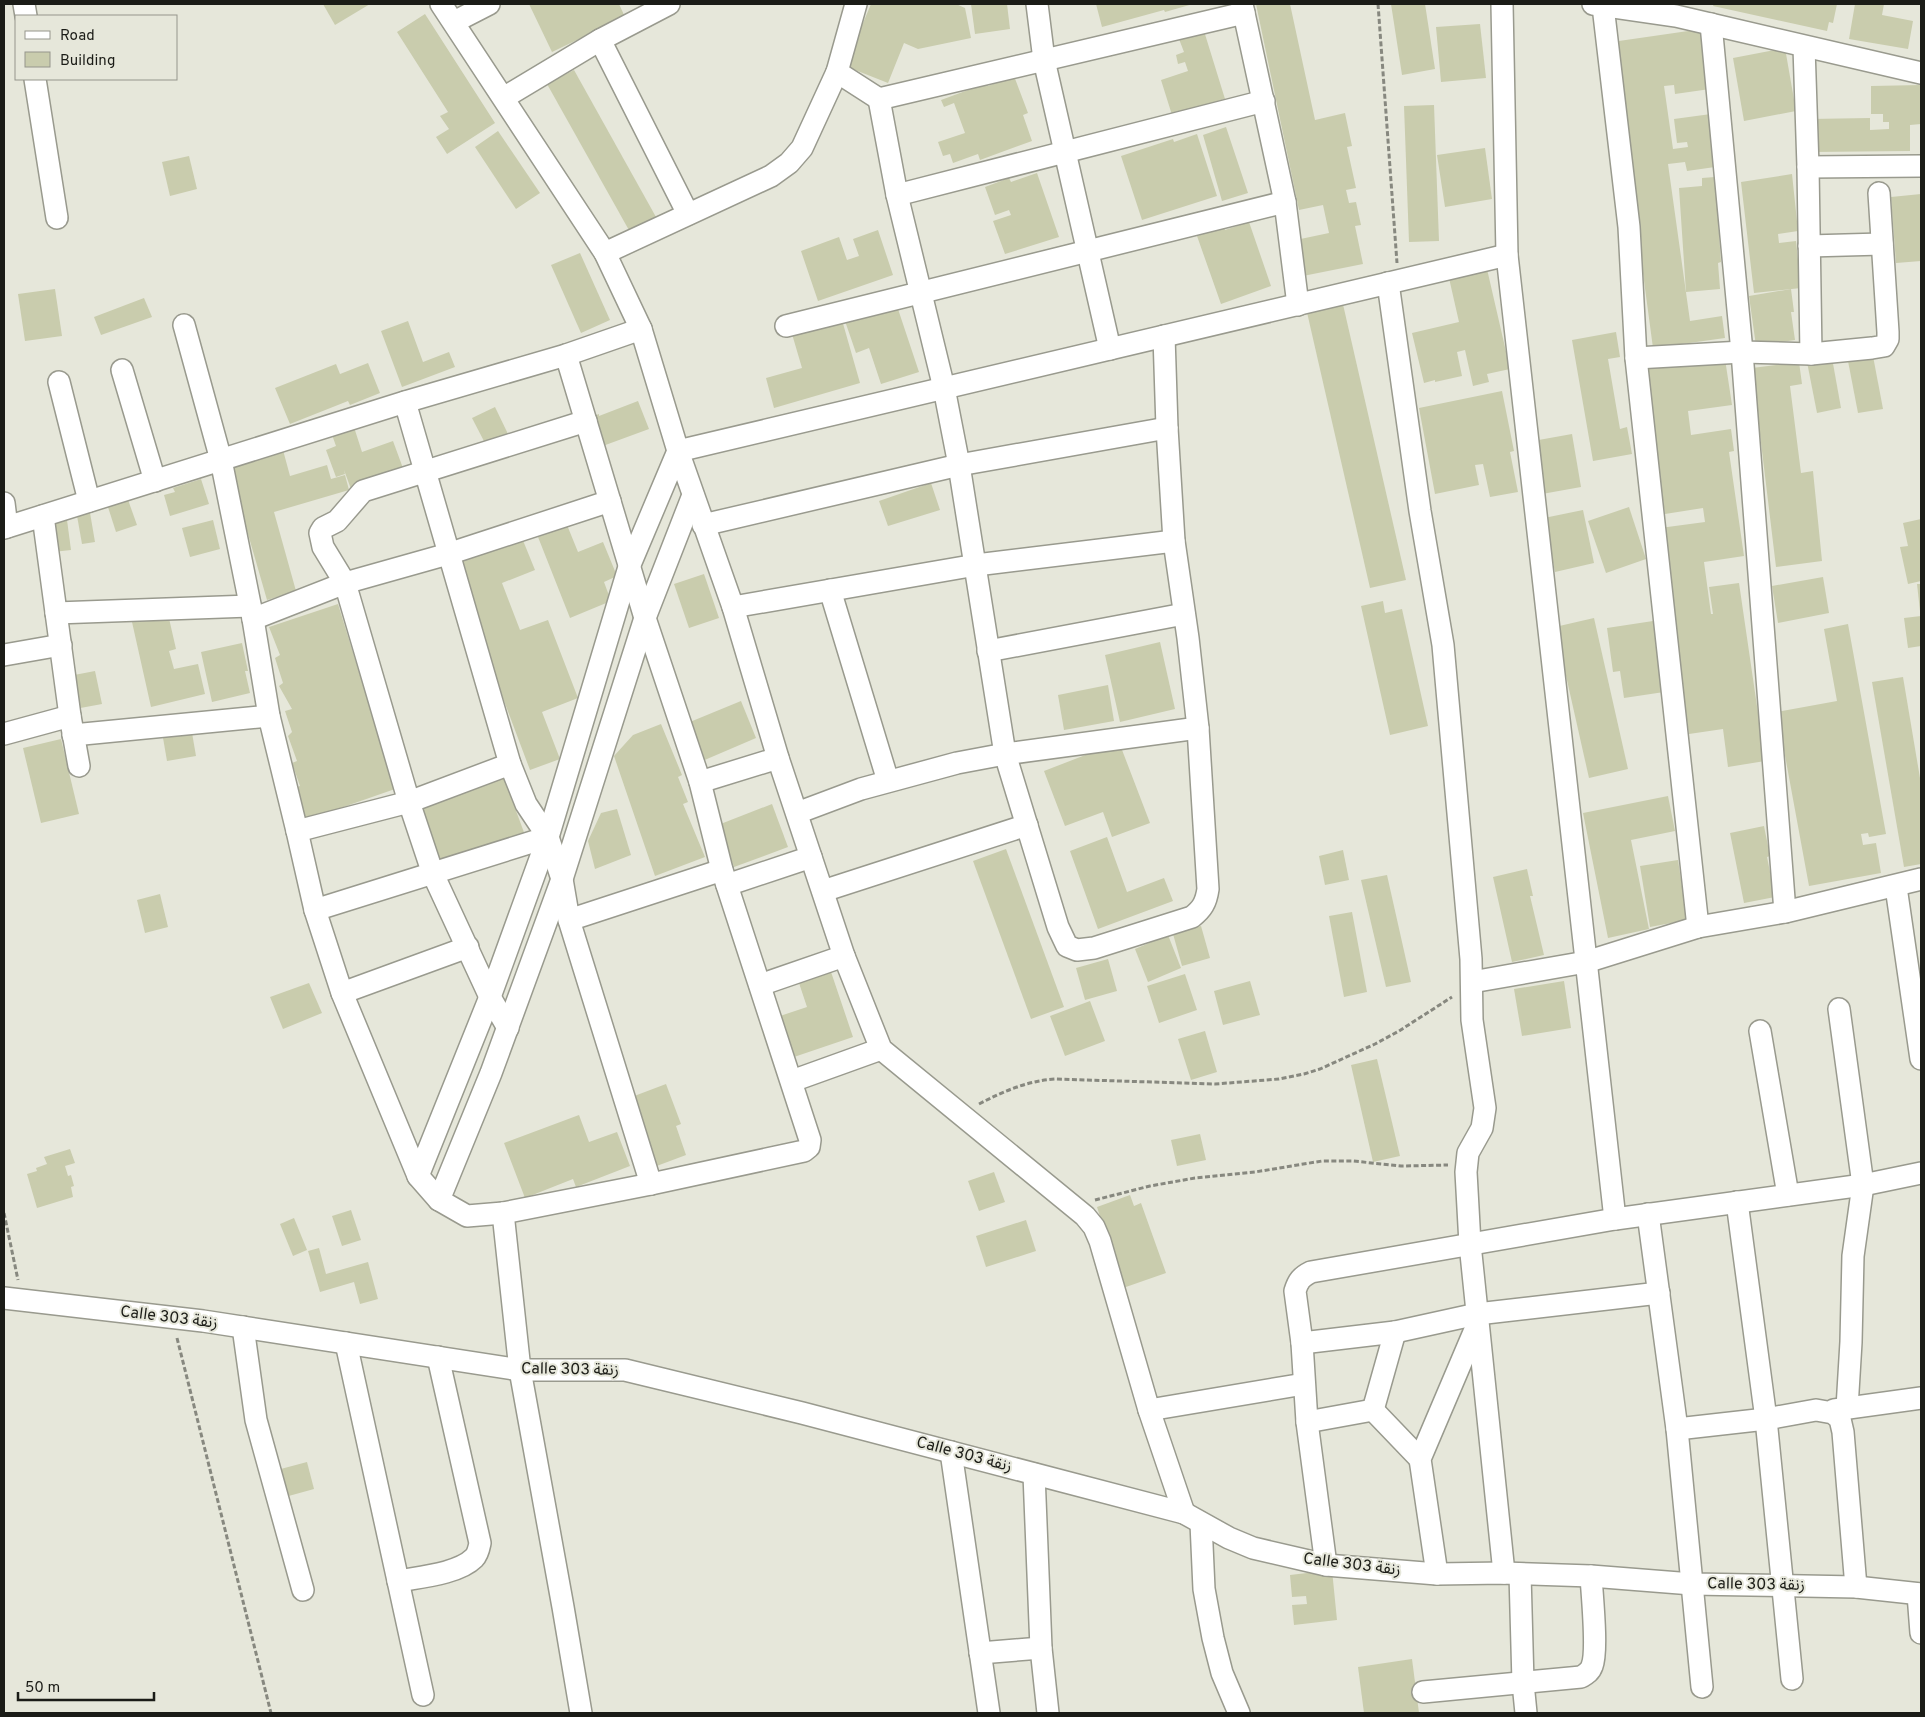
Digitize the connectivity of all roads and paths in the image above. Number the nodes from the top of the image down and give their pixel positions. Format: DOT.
graph roads {
  1 [pos="441,4"];
  2 [pos="489,4"];
  3 [pos="669,4"];
  4 [pos="856,4"];
  5 [pos="1037,4"];
  6 [pos="1378,4"];
  7 [pos="1502,4"];
  8 [pos="1598,5"];
  9 [pos="1243,9"];
  10 [pos="454,22"];
  11 [pos="1711,24"];
  12 [pos="600,40"];
  13 [pos="1804,47"];
  14 [pos="1044,60"];
  15 [pos="837,72"];
  16 [pos="1921,73"];
  17 [pos="35,80"];
  18 [pos="504,98"];
  19 [pos="879,99"];
  20 [pos="1264,101"];
  21 [pos="1066,152"];
  22 [pos="1921,166"];
  23 [pos="1808,167"];
  24 [pos="1879,193"];
  25 [pos="897,195"];
  26 [pos="1285,202"];
  27 [pos="688,214"];
  28 [pos="57,218"];
  29 [pos="1882,244"];
  30 [pos="1809,246"];
  31 [pos="1089,251"];
  32 [pos="605,253"];
  33 [pos="1507,255"];
  34 [pos="1393,282"];
  35 [pos="920,293"];
  36 [pos="1298,305"];
  37 [pos="184,325"];
  38 [pos="786,326"];
  39 [pos="641,329"];
  40 [pos="1164,336"];
  41 [pos="1110,349"];
  42 [pos="1742,352"];
  43 [pos="1811,354"];
  44 [pos="566,355"];
  45 [pos="1636,358"];
  46 [pos="122,370"];
  47 [pos="59,382"];
  48 [pos="944,388"];
  49 [pos="405,402"];
  50 [pos="586,421"];
  51 [pos="1167,428"];
  52 [pos="678,451"];
  53 [pos="221,460"];
  54 [pos="959,465"];
  55 [pos="426,472"];
  56 [pos="155,481"];
  57 [pos="693,495"];
  58 [pos="89,501"];
  59 [pos="610,501"];
  60 [pos="4,503"];
  61 [pos="43,516"];
  62 [pos="703,525"];
  63 [pos="5,527"];
  64 [pos="1174,542"];
  65 [pos="448,554"];
  66 [pos="976,565"];
  67 [pos="630,567"];
  68 [pos="345,583"];
  69 [pos="830,590"];
  70 [pos="732,607"];
  71 [pos="56,613"];
  72 [pos="251,613"];
  73 [pos="1184,614"];
  74 [pos="645,618"];
  75 [pos="61,645"];
  76 [pos="988,650"];
  77 [pos="4,655"];
  78 [pos="269,716"];
  79 [pos="71,725"];
  80 [pos="1198,728"];
  81 [pos="4,734"];
  82 [pos="1005,754"];
  83 [pos="778,758"];
  84 [pos="510,764"];
  85 [pos="79,766"];
  86 [pos="888,781"];
  87 [pos="700,782"];
  88 [pos="409,802"];
  89 [pos="797,813"];
  90 [pos="1027,825"];
  91 [pos="297,830"];
  92 [pos="548,837"];
  93 [pos="811,857"];
  94 [pos="433,874"];
  95 [pos="725,878"];
  96 [pos="562,879"];
  97 [pos="1921,879"];
  98 [pos="1896,886"];
  99 [pos="824,891"];
  100 [pos="315,910"];
  101 [pos="1785,912"];
  102 [pos="569,920"];
  103 [pos="1698,927"];
  104 [pos="468,947"];
  105 [pos="844,956"];
  106 [pos="1586,962"];
  107 [pos="1472,982"];
  108 [pos="760,985"];
  109 [pos="342,993"];
  110 [pos="490,997"];
  111 [pos="1839,1009"];
  112 [pos="508,1028"];
  113 [pos="1760,1031"];
  114 [pos="881,1048"];
  115 [pos="1921,1060"];
  116 [pos="792,1081"];
  117 [pos="961,1114"];
  118 [pos="1466,1166"];
  119 [pos="1921,1173"];
  120 [pos="418,1176"];
  121 [pos="651,1184"];
  122 [pos="1863,1185"];
  123 [pos="1788,1195"];
  124 [pos="439,1200"];
  125 [pos="1737,1202"];
  126 [pos="1073,1206"];
  127 [pos="503,1212"];
  128 [pos="4,1213"];
  129 [pos="1648,1214"];
  130 [pos="1615,1219"];
  131 [pos="1470,1244"];
  132 [pos="1659,1293"];
  133 [pos="13,1299"];
  134 [pos="172,1318"];
  135 [pos="1478,1318"];
  136 [pos="243,1327"];
  137 [pos="1395,1332"];
  138 [pos="346,1343"];
  139 [pos="1302,1343"];
  140 [pos="438,1357"];
  141 [pos="520,1370"];
  142 [pos="1304,1384"];
  143 [pos="1921,1398"];
  144 [pos="1149,1410"];
  145 [pos="1373,1410"];
  146 [pos="1836,1410"];
  147 [pos="1766,1419"];
  148 [pos="1308,1422"];
  149 [pos="1677,1429"];
  150 [pos="951,1452"];
  151 [pos="1420,1459"];
  152 [pos="1034,1474"];
  153 [pos="1193,1518"];
  154 [pos="1326,1565"];
  155 [pos="1512,1573"];
  156 [pos="1437,1574"];
  157 [pos="1591,1576"];
  158 [pos="398,1581"];
  159 [pos="1692,1584"];
  160 [pos="1784,1587"];
  161 [pos="1856,1587"];
  162 [pos="303,1590"];
  163 [pos="1920,1594"];
  164 [pos="1921,1634"];
  165 [pos="1041,1648"];
  166 [pos="980,1653"];
  167 [pos="1792,1679"];
  168 [pos="1523,1683"];
  169 [pos="1702,1687"];
  170 [pos="1423,1692"];
  171 [pos="423,1696"];
  172 [pos="272,1713"];
  173 [pos="581,1713"];
  174 [pos="989,1713"];
  175 [pos="1048,1713"];
  176 [pos="1239,1713"];
  177 [pos="1526,1713"];
  1 -- 10 [label="street"];
  2 -- 10 [label="street"];
  3 -- 12 [label="street"];
  4 -- 15 [label="street"];
  5 -- 14 [label="street"];
  6 -- 34 [label="path"];
  7 -- 33 [label="street"];
  8 -- 11 [label="street"];
  8 -- 45 [label="street"];
  9 -- 14 [label="street"];
  9 -- 20 [label="street"];
  10 -- 18 [label="street"];
  11 -- 13 [label="street"];
  11 -- 42 [label="street"];
  12 -- 18 [label="street"];
  12 -- 27 [label="street"];
  13 -- 16 [label="street"];
  13 -- 23 [label="street"];
  14 -- 19 [label="street"];
  14 -- 21 [label="street"];
  15 -- 19 [label="street"];
  15 -- 27 [label="street"];
  17 -- 28 [label="street"];
  18 -- 32 [label="street"];
  19 -- 25 [label="street"];
  20 -- 21 [label="street"];
  20 -- 26 [label="street"];
  21 -- 25 [label="street"];
  21 -- 31 [label="street"];
  22 -- 23 [label="street"];
  23 -- 30 [label="street"];
  24 -- 29 [label="street"];
  25 -- 35 [label="street"];
  26 -- 31 [label="street"];
  26 -- 36 [label="street"];
  27 -- 32 [label="street"];
  29 -- 30 [label="street"];
  29 -- 43 [label="street"];
  30 -- 43 [label="street"];
  31 -- 35 [label="street"];
  31 -- 41 [label="street"];
  32 -- 39 [label="street"];
  33 -- 34 [label="street"];
  33 -- 106 [label="street"];
  34 -- 36 [label="street"];
  34 -- 107 [label="street"];
  35 -- 38 [label="street"];
  35 -- 48 [label="street"];
  36 -- 40 [label="street"];
  37 -- 53 [label="street"];
  39 -- 44 [label="street"];
  39 -- 52 [label="street"];
  40 -- 41 [label="street"];
  40 -- 51 [label="street"];
  41 -- 48 [label="street"];
  42 -- 43 [label="street"];
  42 -- 45 [label="street"];
  42 -- 101 [label="street"];
  44 -- 49 [label="street"];
  44 -- 50 [label="street"];
  45 -- 103 [label="street"];
  46 -- 56 [label="street"];
  47 -- 58 [label="street"];
  48 -- 52 [label="street"];
  48 -- 54 [label="street"];
  49 -- 53 [label="street"];
  49 -- 55 [label="street"];
  50 -- 55 [label="street"];
  50 -- 59 [label="street"];
  51 -- 54 [label="street"];
  51 -- 64 [label="street"];
  52 -- 57 [label="street"];
  52 -- 67 [label="street"];
  53 -- 56 [label="street"];
  53 -- 72 [label="street"];
  54 -- 62 [label="street"];
  54 -- 66 [label="street"];
  55 -- 65 [label="street"];
  55 -- 68 [label="street"];
  56 -- 58 [label="street"];
  57 -- 62 [label="street"];
  57 -- 74 [label="street"];
  58 -- 61 [label="street"];
  59 -- 65 [label="street"];
  59 -- 67 [label="street"];
  60 -- 63 [label="street"];
  61 -- 63 [label="street"];
  61 -- 71 [label="street"];
  62 -- 70 [label="street"];
  64 -- 66 [label="street"];
  64 -- 73 [label="street"];
  65 -- 68 [label="street"];
  65 -- 84 [label="street"];
  66 -- 69 [label="street"];
  66 -- 76 [label="street"];
  67 -- 74 [label="street"];
  67 -- 92 [label="street"];
  68 -- 72 [label="street"];
  68 -- 88 [label="street"];
  69 -- 70 [label="street"];
  69 -- 86 [label="street"];
  70 -- 83 [label="street"];
  71 -- 72 [label="street"];
  71 -- 75 [label="street"];
  72 -- 78 [label="street"];
  73 -- 76 [label="street"];
  73 -- 80 [label="street"];
  74 -- 87 [label="street"];
  74 -- 96 [label="street"];
  75 -- 77 [label="street"];
  75 -- 79 [label="street"];
  76 -- 82 [label="street"];
  78 -- 79 [label="street"];
  78 -- 91 [label="street"];
  79 -- 81 [label="street"];
  79 -- 85 [label="street"];
  80 -- 82 [label="street"];
  80 -- 90 [label="street"];
  82 -- 86 [label="street"];
  82 -- 90 [label="street"];
  83 -- 87 [label="street"];
  83 -- 89 [label="street"];
  84 -- 88 [label="street"];
  84 -- 92 [label="street"];
  86 -- 89 [label="street"];
  87 -- 95 [label="street"];
  88 -- 91 [label="street"];
  88 -- 94 [label="street"];
  89 -- 93 [label="street"];
  90 -- 99 [label="street"];
  91 -- 100 [label="street"];
  92 -- 94 [label="street"];
  92 -- 96 [label="street"];
  92 -- 110 [label="street"];
  93 -- 95 [label="street"];
  93 -- 99 [label="street"];
  94 -- 100 [label="street"];
  94 -- 104 [label="street"];
  95 -- 102 [label="street"];
  95 -- 108 [label="street"];
  96 -- 102 [label="street"];
  96 -- 112 [label="street"];
  97 -- 98 [label="street"];
  98 -- 101 [label="street"];
  98 -- 115 [label="street"];
  99 -- 105 [label="street"];
  100 -- 109 [label="street"];
  101 -- 103 [label="street"];
  102 -- 121 [label="street"];
  103 -- 106 [label="street"];
  104 -- 109 [label="street"];
  104 -- 110 [label="street"];
  105 -- 108 [label="street"];
  105 -- 114 [label="street"];
  106 -- 107 [label="street"];
  106 -- 130 [label="street"];
  107 -- 117 [label="path"];
  107 -- 118 [label="street"];
  108 -- 116 [label="street"];
  109 -- 120 [label="street"];
  110 -- 112 [label="street"];
  110 -- 120 [label="street"];
  111 -- 122 [label="street"];
  112 -- 124 [label="street"];
  113 -- 123 [label="street"];
  114 -- 116 [label="street"];
  114 -- 117 [label="street"];
  116 -- 121 [label="street"];
  117 -- 126 [label="street"];
  118 -- 126 [label="path"];
  118 -- 131 [label="street"];
  119 -- 122 [label="street"];
  120 -- 124 [label="street"];
  121 -- 127 [label="street"];
  122 -- 123 [label="street"];
  122 -- 146 [label="street"];
  123 -- 125 [label="street"];
  124 -- 127 [label="street"];
  125 -- 129 [label="street"];
  125 -- 147 [label="street"];
  126 -- 144 [label="street"];
  127 -- 141 [label="street"];
  128 -- 133 [label="path"];
  129 -- 130 [label="street"];
  129 -- 132 [label="street"];
  130 -- 131 [label="street"];
  131 -- 135 [label="street"];
  131 -- 139 [label="street"];
  132 -- 135 [label="street"];
  132 -- 149 [label="street"];
  133 -- 134 [label="street, Calle 303 زنقة"];
  134 -- 136 [label="street, Calle 303 زنقة"];
  134 -- 172 [label="path"];
  135 -- 137 [label="street"];
  135 -- 151 [label="street"];
  135 -- 155 [label="street"];
  136 -- 138 [label="street, Calle 303 زنقة"];
  136 -- 162 [label="street"];
  137 -- 139 [label="street"];
  137 -- 145 [label="street"];
  138 -- 140 [label="street, Calle 303 زنقة"];
  138 -- 158 [label="street"];
  139 -- 142 [label="street"];
  140 -- 141 [label="street, Calle 303 زنقة"];
  140 -- 158 [label="street"];
  141 -- 150 [label="street, Calle 303 زنقة"];
  141 -- 173 [label="street"];
  142 -- 144 [label="street"];
  142 -- 148 [label="street"];
  143 -- 146 [label="street"];
  144 -- 153 [label="street"];
  145 -- 148 [label="street"];
  145 -- 151 [label="street"];
  146 -- 147 [label="street"];
  146 -- 161 [label="street"];
  147 -- 149 [label="street"];
  147 -- 160 [label="street"];
  148 -- 154 [label="street"];
  149 -- 159 [label="street"];
  150 -- 152 [label="street, Calle 303 زنقة"];
  150 -- 166 [label="street"];
  151 -- 156 [label="street"];
  152 -- 153 [label="street, Calle 303 زنقة"];
  152 -- 165 [label="street"];
  153 -- 154 [label="street, Calle 303 زنقة"];
  153 -- 176 [label="street"];
  154 -- 156 [label="street, Calle 303 زنقة"];
  155 -- 156 [label="street, Calle 303 زنقة"];
  155 -- 157 [label="street, Calle 303 زنقة"];
  155 -- 168 [label="street"];
  157 -- 159 [label="street, Calle 303 زنقة"];
  157 -- 168 [label="street"];
  158 -- 171 [label="street"];
  159 -- 160 [label="street, Calle 303 زنقة"];
  159 -- 169 [label="street"];
  160 -- 161 [label="street, Calle 303 زنقة"];
  160 -- 167 [label="street"];
  161 -- 163 [label="street, Calle 303 زنقة"];
  163 -- 164 [label="street"];
  165 -- 166 [label="street"];
  165 -- 175 [label="street"];
  166 -- 174 [label="street"];
  168 -- 170 [label="street"];
  168 -- 177 [label="street"];
}
